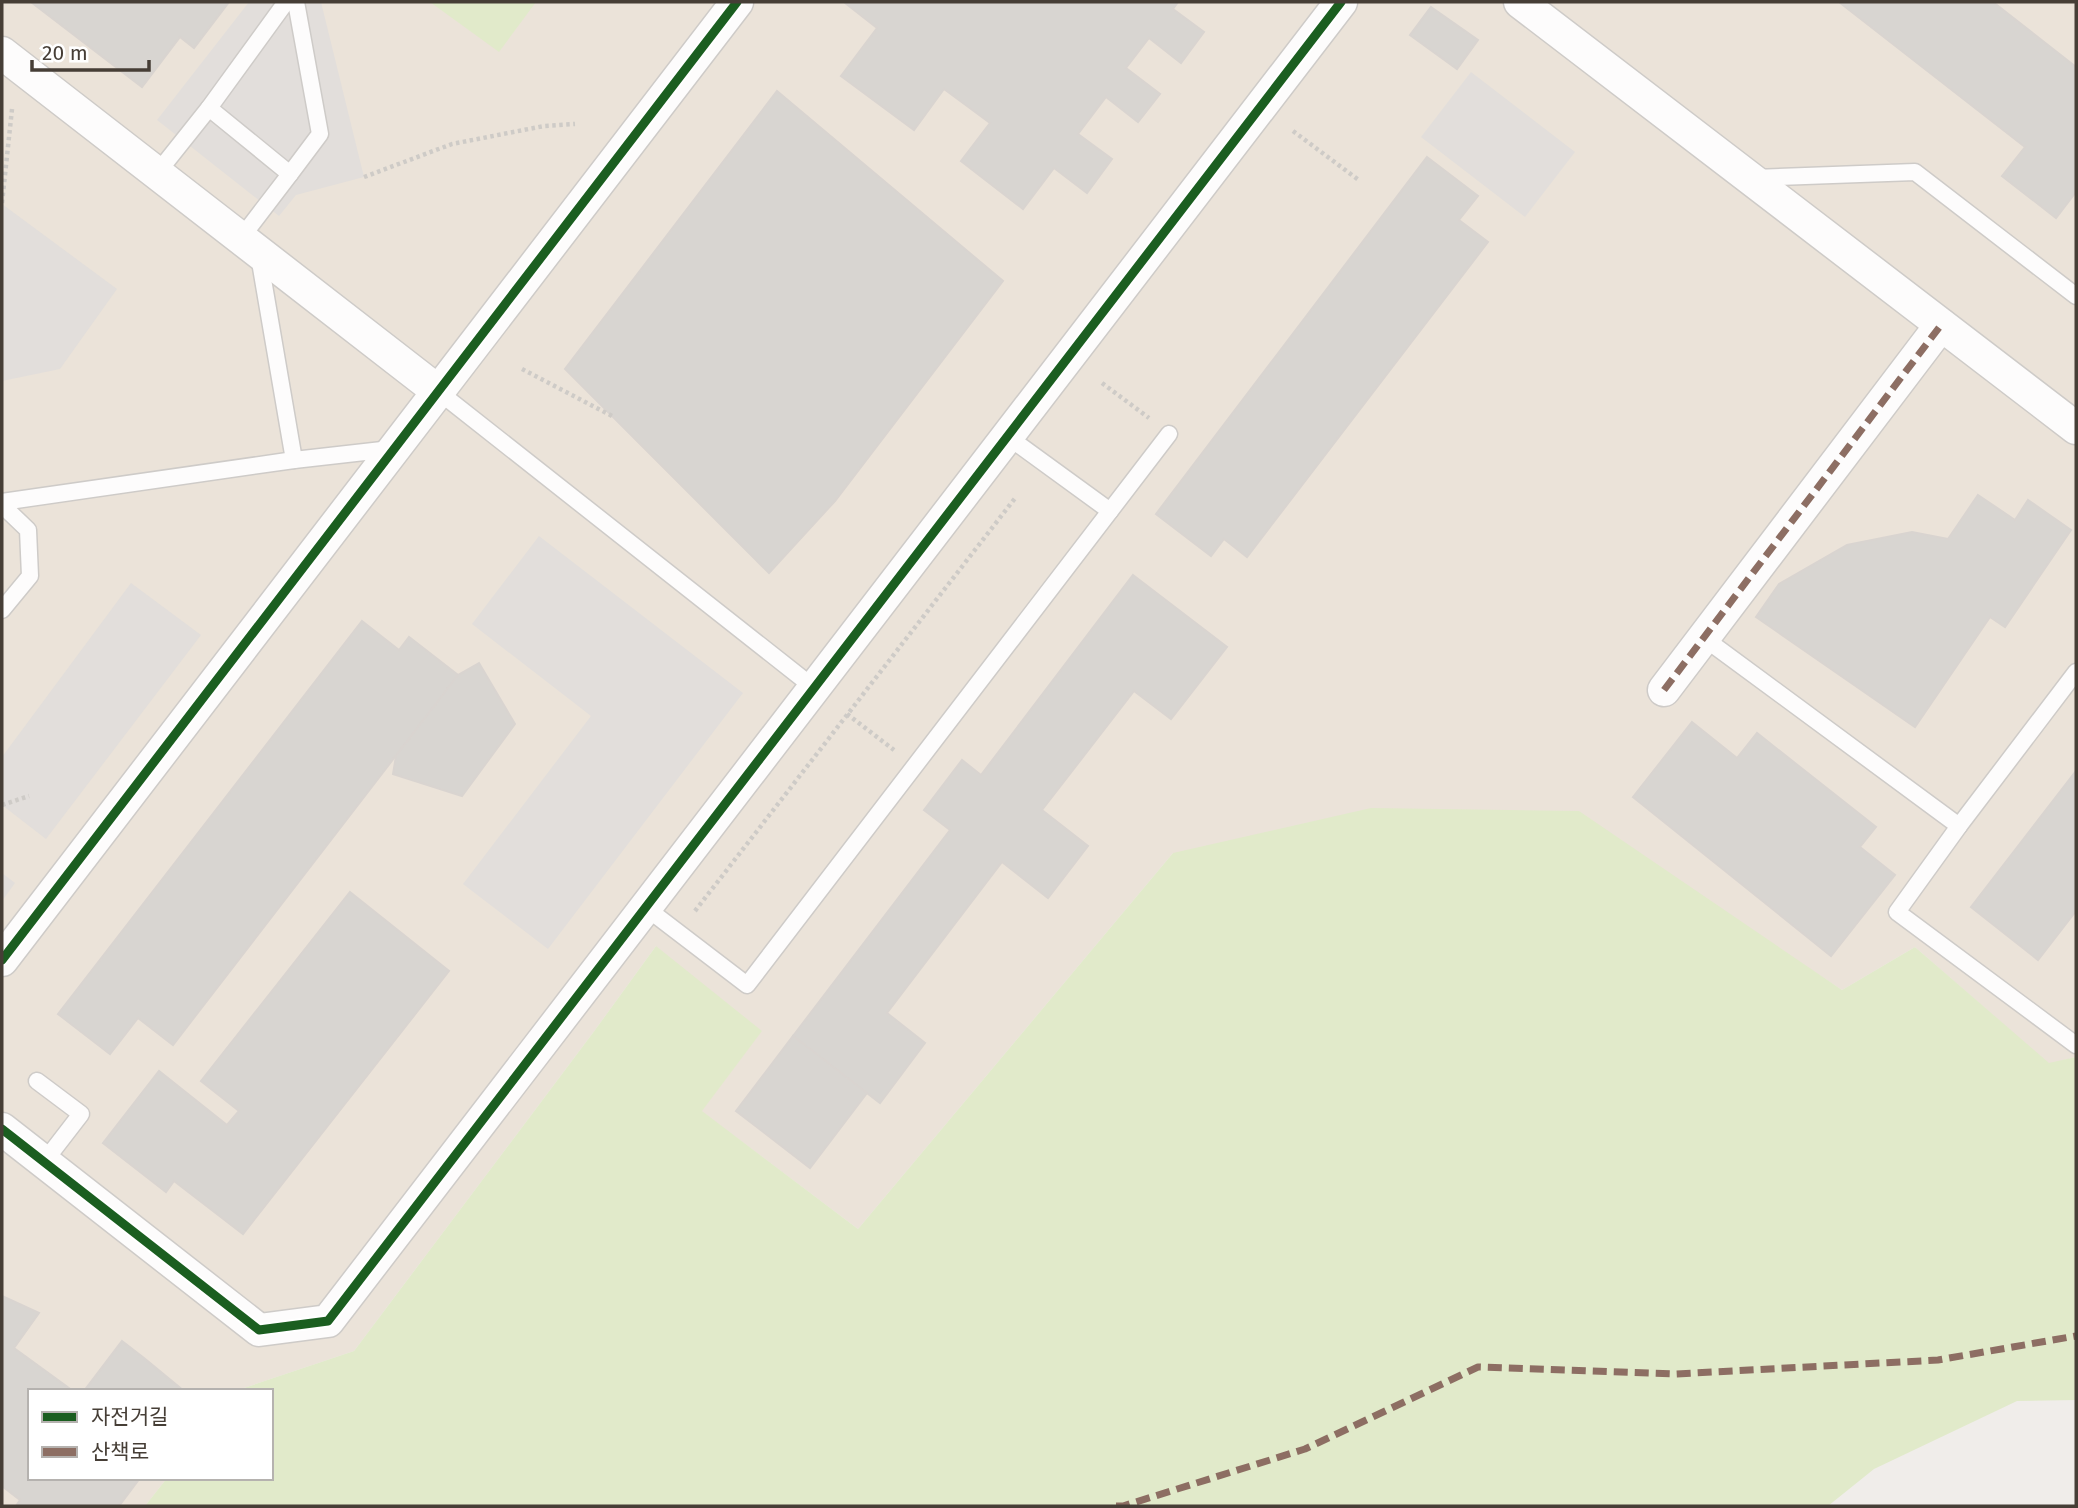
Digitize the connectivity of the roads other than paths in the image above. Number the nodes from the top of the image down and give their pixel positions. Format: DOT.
graph roads {
  1 [pos="286,2"];
  2 [pos="296,2"];
  3 [pos="737,2"];
  4 [pos="1341,2"];
  5 [pos="1520,2"];
  6 [pos="2,53"];
  7 [pos="209,108"];
  8 [pos="158,173"];
  9 [pos="290,174"];
  10 [pos="1752,178"];
  11 [pos="250,244"];
  12 [pos="2076,296"];
  13 [pos="1941,326"];
  14 [pos="439,392"];
  15 [pos="2076,428"];
  16 [pos="1170,434"];
  17 [pos="1007,436"];
  18 [pos="394,449"];
  19 [pos="294,460"];
  20 [pos="2,504"];
  21 [pos="1110,511"];
  22 [pos="2,610"];
  23 [pos="1704,638"];
  24 [pos="2076,673"];
  25 [pos="813,687"];
  26 [pos="1664,690"];
  27 [pos="1959,826"];
  28 [pos="645,907"];
  29 [pos="2,960"];
  30 [pos="2076,1045"];
  31 [pos="37,1081"];
  32 [pos="2,1129"];
  33 [pos="44,1162"];
  1 -- 7 [label="lane"];
  2 -- 9 [label="lane"];
  3 -- 14 [label="street"];
  4 -- 17 [label="street"];
  5 -- 10 [label="street"];
  6 -- 8 [label="street"];
  7 -- 8 [label="lane"];
  7 -- 9 [label="lane"];
  8 -- 11 [label="street"];
  9 -- 11 [label="lane"];
  10 -- 12 [label="lane"];
  10 -- 13 [label="street"];
  11 -- 14 [label="street"];
  11 -- 19 [label="lane"];
  13 -- 15 [label="street"];
  13 -- 23 [label="street"];
  14 -- 18 [label="street"];
  14 -- 25 [label="lane"];
  16 -- 21 [label="lane"];
  17 -- 21 [label="lane"];
  17 -- 25 [label="street"];
  18 -- 19 [label="lane"];
  18 -- 29 [label="street"];
  19 -- 20 [label="lane"];
  20 -- 22 [label="lane"];
  21 -- 28 [label="lane"];
  23 -- 26 [label="street"];
  23 -- 27 [label="lane"];
  24 -- 27 [label="lane"];
  25 -- 28 [label="street"];
  27 -- 30 [label="lane"];
  28 -- 33 [label="street"];
  31 -- 33 [label="lane"];
  32 -- 33 [label="street"];
}
